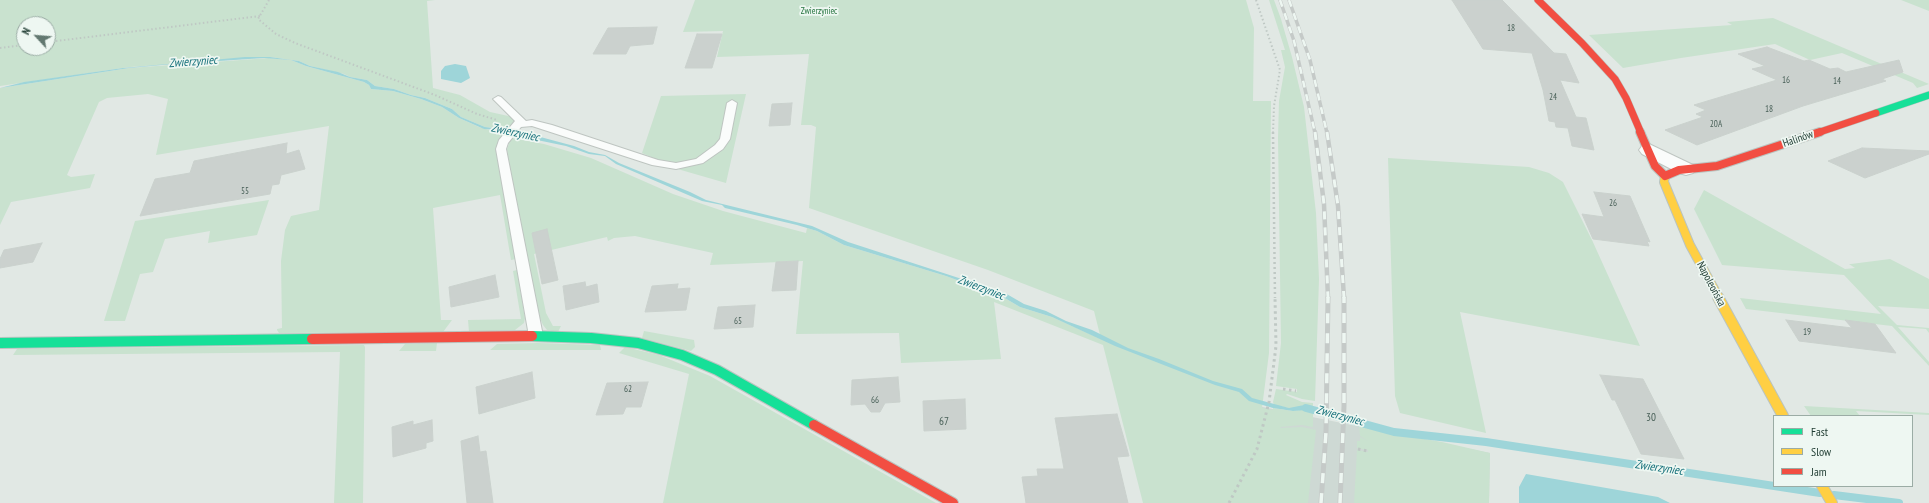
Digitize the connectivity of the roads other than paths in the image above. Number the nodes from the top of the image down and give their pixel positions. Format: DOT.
graph roads {
  1 [pos="1538,0"];
  2 [pos="1929,94"];
  3 [pos="498,99"];
  4 [pos="732,103"];
  5 [pos="515,129"];
  6 [pos="1649,150"];
  7 [pos="1686,169"];
  8 [pos="1665,176"];
  9 [pos="536,336"];
  10 [pos="0,343"];
  11 [pos="1782,415"];
  12 [pos="1823,487"];
  13 [pos="953,503"];
  14 [pos="1832,503"];
  1 -- 6 [label="street, Napoleońska"];
  2 -- 7 [label="street, Halinów"];
  3 -- 5 [label="lane"];
  4 -- 5 [label="lane"];
  5 -- 9 [label="lane"];
  6 -- 7 [label="street"];
  6 -- 8 [label="street, Napoleońska"];
  7 -- 8 [label="street, Halinów"];
  8 -- 11 [label="street, Napoleońska"];
  9 -- 10 [label="street"];
  9 -- 13 [label="street"];
  12 -- 14 [label="street"];
}
